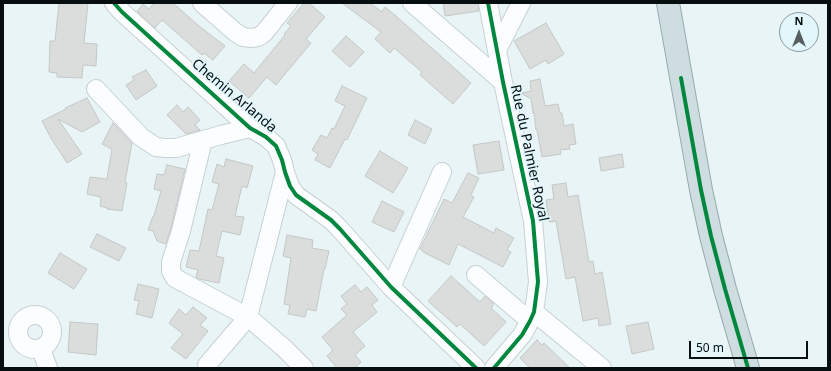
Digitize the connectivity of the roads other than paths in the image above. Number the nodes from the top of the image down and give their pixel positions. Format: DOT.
graph roads {
  1 [pos="114,3"];
  2 [pos="202,3"];
  3 [pos="288,3"];
  4 [pos="412,3"];
  5 [pos="488,3"];
  6 [pos="521,3"];
  7 [pos="668,3"];
  8 [pos="677,3"];
  9 [pos="497,50"];
  10 [pos="681,78"];
  11 [pos="503,82"];
  12 [pos="96,89"];
  13 [pos="250,128"];
  14 [pos="203,140"];
  15 [pos="285,172"];
  16 [pos="442,172"];
  17 [pos="476,275"];
  18 [pos="391,287"];
  19 [pos="532,316"];
  20 [pos="248,317"];
  21 [pos="41,349"];
  22 [pos="207,365"];
  23 [pos="48,368"];
  24 [pos="304,368"];
  25 [pos="476,368"];
  26 [pos="494,368"];
  27 [pos="602,368"];
  28 [pos="748,368"];
  1 -- 13 [label="street, Chemin Arlanda"];
  2 -- 3 [label="street"];
  4 -- 11 [label="street"];
  5 -- 9 [label="street, Rue du Palmier Royal"];
  6 -- 9 [label="street"];
  7 -- 10 [label="highway"];
  8 -- 10 [label="highway"];
  9 -- 11 [label="street, Rue du Palmier Royal"];
  10 -- 28 [label="highway"];
  11 -- 19 [label="street, Rue du Palmier Royal"];
  12 -- 14 [label="street"];
  13 -- 14 [label="street"];
  13 -- 15 [label="street, Chemin Arlanda"];
  14 -- 20 [label="street"];
  15 -- 18 [label="street, Chemin Arlanda"];
  15 -- 20 [label="street"];
  16 -- 18 [label="street"];
  17 -- 19 [label="street"];
  18 -- 25 [label="street, Chemin Arlanda"];
  19 -- 26 [label="street, Rue du Palmier Royal"];
  19 -- 27 [label="street"];
  20 -- 22 [label="street"];
  20 -- 24 [label="street"];
  21 -- 23 [label="street"];
}
